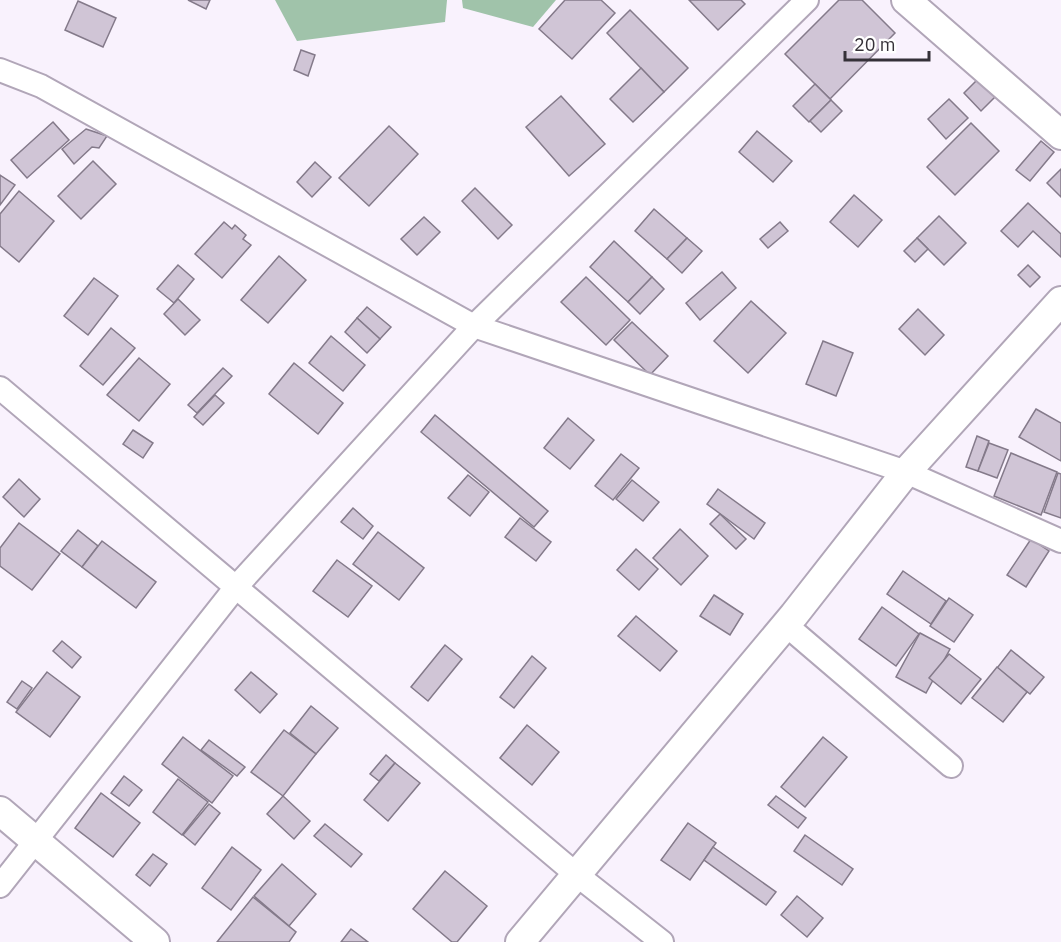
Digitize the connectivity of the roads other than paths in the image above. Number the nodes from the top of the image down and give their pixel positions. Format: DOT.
graph roads {
  1 [pos="807,0"];
  2 [pos="906,0"];
  3 [pos="0,70"];
  4 [pos="1061,135"];
  5 [pos="1061,301"];
  6 [pos="474,326"];
  7 [pos="0,388"];
  8 [pos="906,472"];
  9 [pos="1061,542"];
  10 [pos="236,587"];
  11 [pos="786,625"];
  12 [pos="951,766"];
  13 [pos="0,811"];
  14 [pos="36,842"];
  15 [pos="577,875"];
  16 [pos="0,886"];
  17 [pos="155,942"];
  18 [pos="520,942"];
  19 [pos="663,942"];
  1 -- 6 [label="street"];
  2 -- 4 [label="street"];
  3 -- 6 [label="street"];
  5 -- 8 [label="street"];
  6 -- 8 [label="street"];
  6 -- 10 [label="street"];
  7 -- 10 [label="street"];
  8 -- 9 [label="street"];
  8 -- 11 [label="street"];
  10 -- 14 [label="street"];
  10 -- 15 [label="street"];
  11 -- 12 [label="street"];
  11 -- 15 [label="street"];
  13 -- 14 [label="street"];
  14 -- 16 [label="street"];
  14 -- 17 [label="street"];
  15 -- 18 [label="street"];
  15 -- 19 [label="street"];
}
